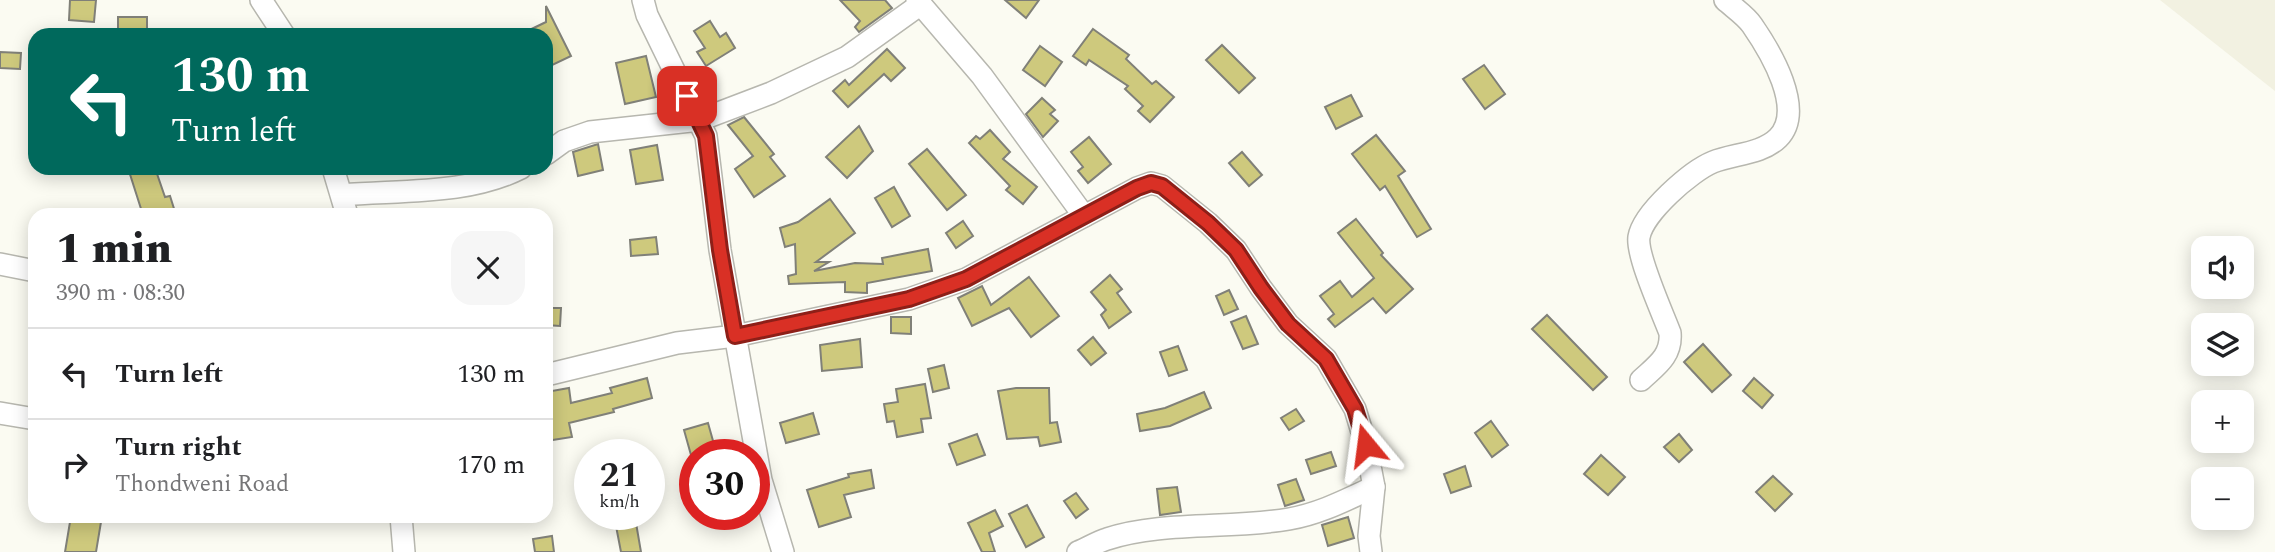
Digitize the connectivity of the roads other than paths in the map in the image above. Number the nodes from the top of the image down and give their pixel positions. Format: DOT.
graph roads {
  1 [pos="261,0"];
  2 [pos="643,0"];
  3 [pos="1725,0"];
  4 [pos="919,2"];
  5 [pos="279,28"];
  6 [pos="700,120"];
  7 [pos="553,149"];
  8 [pos="335,175"];
  9 [pos="502,175"];
  10 [pos="345,205"];
  11 [pos="1084,216"];
  12 [pos="0,264"];
  13 [pos="28,270"];
  14 [pos="735,336"];
  15 [pos="553,374"];
  16 [pos="1641,380"];
  17 [pos="0,413"];
  18 [pos="28,418"];
  19 [pos="1374,487"];
  20 [pos="402,523"];
  21 [pos="404,552"];
  22 [pos="783,552"];
  23 [pos="1078,552"];
  24 [pos="1371,552"];
  1 -- 5 [label="street"];
  2 -- 6 [label="street"];
  3 -- 16 [label="street"];
  4 -- 6 [label="street"];
  4 -- 11 [label="street"];
  6 -- 7 [label="street"];
  6 -- 14 [label="street"];
  8 -- 10 [label="street"];
  9 -- 10 [label="street"];
  11 -- 14 [label="street"];
  11 -- 19 [label="street"];
  12 -- 13 [label="street"];
  14 -- 15 [label="street"];
  14 -- 22 [label="street"];
  17 -- 18 [label="street"];
  19 -- 23 [label="street"];
  19 -- 24 [label="street"];
  20 -- 21 [label="street"];
}
